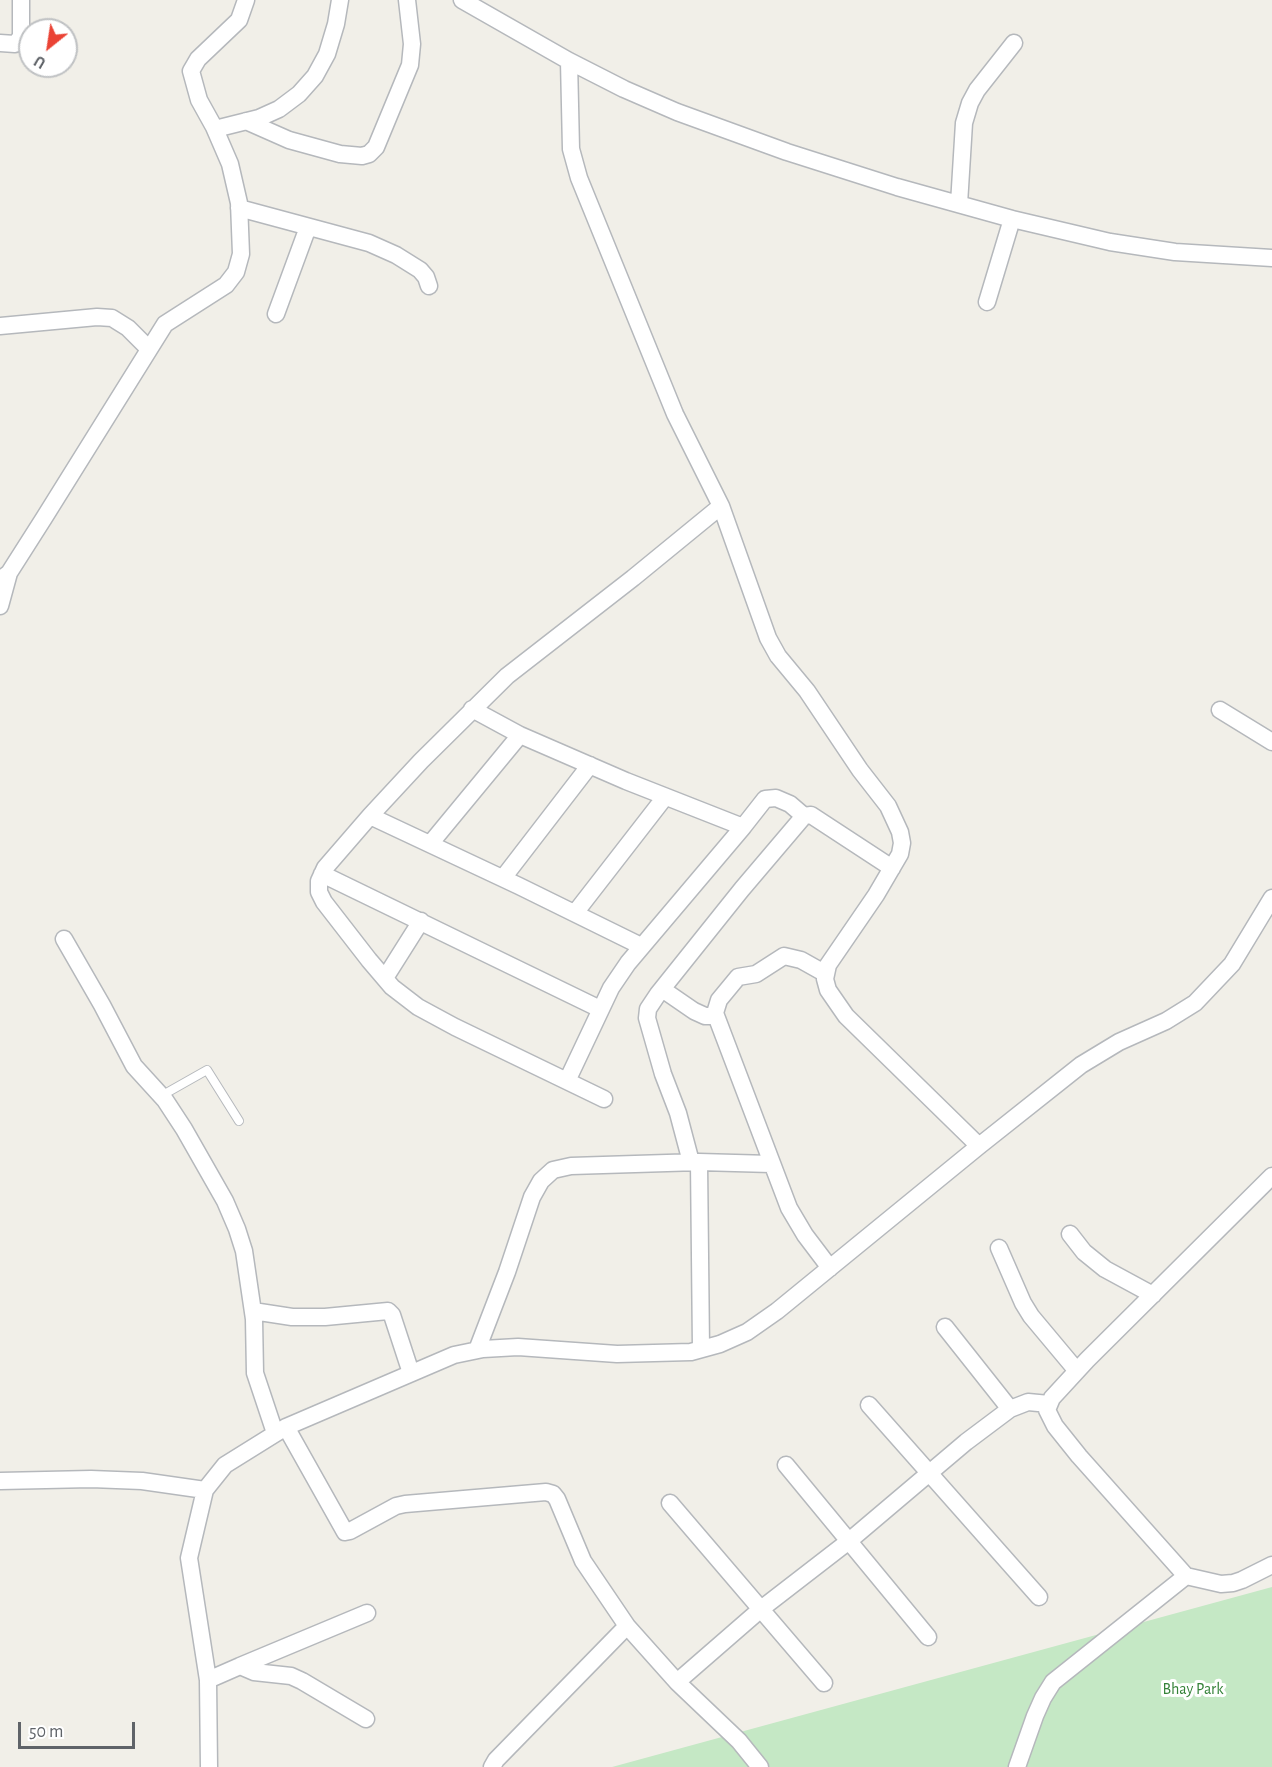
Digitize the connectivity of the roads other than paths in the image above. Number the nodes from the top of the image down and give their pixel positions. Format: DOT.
graph roads {
  1 [pos="21,0"];
  2 [pos="246,0"];
  3 [pos="340,0"];
  4 [pos="406,0"];
  5 [pos="462,0"];
  6 [pos="1014,42"];
  7 [pos="0,43"];
  8 [pos="569,61"];
  9 [pos="246,121"];
  10 [pos="215,129"];
  11 [pos="959,204"];
  12 [pos="239,208"];
  13 [pos="1012,219"];
  14 [pos="308,227"];
  15 [pos="1272,258"];
  16 [pos="429,286"];
  17 [pos="987,302"];
  18 [pos="276,314"];
  19 [pos="0,326"];
  20 [pos="149,349"];
  21 [pos="721,506"];
  22 [pos="4,576"];
  23 [pos="0,606"];
  24 [pos="472,710"];
  25 [pos="1220,710"];
  26 [pos="520,735"];
  27 [pos="1272,742"];
  28 [pos="590,765"];
  29 [pos="665,797"];
  30 [pos="370,816"];
  31 [pos="804,816"];
  32 [pos="743,827"];
  33 [pos="430,844"];
  34 [pos="892,868"];
  35 [pos="322,874"];
  36 [pos="503,878"];
  37 [pos="1272,898"];
  38 [pos="574,913"];
  39 [pos="421,921"];
  40 [pos="64,939"];
  41 [pos="641,946"];
  42 [pos="826,974"];
  43 [pos="385,978"];
  44 [pos="662,989"];
  45 [pos="600,1009"];
  46 [pos="716,1016"];
  47 [pos="567,1081"];
  48 [pos="161,1096"];
  49 [pos="604,1099"];
  50 [pos="239,1120"];
  51 [pos="979,1146"];
  52 [pos="695,1162"];
  53 [pos="771,1164"];
  54 [pos="1272,1176"];
  55 [pos="1070,1234"];
  56 [pos="999,1248"];
  57 [pos="830,1268"];
  58 [pos="1153,1295"];
  59 [pos="253,1311"];
  60 [pos="945,1327"];
  61 [pos="701,1349"];
  62 [pos="477,1350"];
  63 [pos="1077,1371"];
  64 [pos="411,1373"];
  65 [pos="1049,1404"];
  66 [pos="869,1405"];
  67 [pos="1010,1409"];
  68 [pos="280,1430"];
  69 [pos="786,1465"];
  70 [pos="930,1472"];
  71 [pos="0,1481"];
  72 [pos="205,1490"];
  73 [pos="670,1503"];
  74 [pos="849,1541"];
  75 [pos="1272,1565"];
  76 [pos="1186,1576"];
  77 [pos="1039,1597"];
  78 [pos="761,1609"];
  79 [pos="367,1613"];
  80 [pos="627,1626"];
  81 [pos="928,1637"];
  82 [pos="240,1666"];
  83 [pos="208,1680"];
  84 [pos="677,1682"];
  85 [pos="824,1683"];
  86 [pos="366,1719"];
  87 [pos="208,1767"];
  88 [pos="492,1767"];
  89 [pos="760,1767"];
  90 [pos="1017,1767"];
  1 -- 7 [label="street"];
  2 -- 10 [label="street"];
  3 -- 9 [label="street"];
  4 -- 9 [label="street"];
  5 -- 8 [label="street"];
  6 -- 11 [label="street"];
  8 -- 11 [label="street"];
  8 -- 21 [label="street"];
  9 -- 10 [label="street"];
  10 -- 12 [label="street"];
  11 -- 13 [label="street"];
  12 -- 14 [label="street"];
  12 -- 20 [label="street"];
  13 -- 15 [label="street"];
  13 -- 17 [label="street"];
  14 -- 16 [label="street"];
  14 -- 18 [label="street"];
  19 -- 20 [label="street"];
  20 -- 22 [label="street"];
  21 -- 24 [label="street"];
  21 -- 34 [label="street"];
  22 -- 23 [label="street"];
  24 -- 26 [label="street"];
  24 -- 30 [label="street"];
  25 -- 27 [label="street"];
  26 -- 28 [label="street"];
  26 -- 33 [label="street"];
  28 -- 29 [label="street"];
  28 -- 36 [label="street"];
  29 -- 32 [label="street"];
  29 -- 38 [label="street"];
  30 -- 33 [label="street"];
  30 -- 35 [label="street"];
  31 -- 32 [label="street"];
  31 -- 34 [label="street"];
  31 -- 44 [label="street"];
  32 -- 41 [label="street"];
  33 -- 36 [label="street"];
  34 -- 42 [label="street"];
  35 -- 39 [label="street"];
  35 -- 43 [label="street"];
  36 -- 38 [label="street"];
  37 -- 51 [label="street"];
  38 -- 41 [label="street"];
  39 -- 43 [label="street"];
  39 -- 45 [label="street"];
  40 -- 48 [label="street"];
  41 -- 45 [label="street"];
  42 -- 46 [label="street"];
  42 -- 51 [label="street"];
  43 -- 47 [label="street"];
  44 -- 46 [label="street"];
  44 -- 52 [label="street"];
  45 -- 47 [label="street"];
  46 -- 53 [label="street"];
  47 -- 49 [label="street"];
  48 -- 50 [label="lane"];
  48 -- 59 [label="street"];
  51 -- 57 [label="street"];
  52 -- 53 [label="street"];
  52 -- 61 [label="street"];
  52 -- 62 [label="street"];
  53 -- 57 [label="street"];
  54 -- 58 [label="street"];
  55 -- 58 [label="street"];
  56 -- 63 [label="street"];
  57 -- 61 [label="street"];
  58 -- 63 [label="street"];
  59 -- 64 [label="street"];
  59 -- 68 [label="street"];
  60 -- 67 [label="street"];
  61 -- 62 [label="street"];
  62 -- 64 [label="street"];
  63 -- 65 [label="street"];
  64 -- 68 [label="street"];
  65 -- 67 [label="street"];
  65 -- 76 [label="street"];
  66 -- 70 [label="street"];
  67 -- 70 [label="street"];
  68 -- 72 [label="street"];
  68 -- 80 [label="street"];
  69 -- 74 [label="street"];
  70 -- 74 [label="street"];
  70 -- 77 [label="street"];
  71 -- 72 [label="street"];
  72 -- 83 [label="street"];
  73 -- 78 [label="street"];
  74 -- 78 [label="street"];
  74 -- 81 [label="street"];
  75 -- 76 [label="street"];
  76 -- 90 [label="street"];
  78 -- 84 [label="street"];
  78 -- 85 [label="street"];
  79 -- 82 [label="street"];
  80 -- 84 [label="street"];
  80 -- 88 [label="street"];
  82 -- 83 [label="street"];
  82 -- 86 [label="street"];
  83 -- 87 [label="street"];
  84 -- 89 [label="street"];
}
